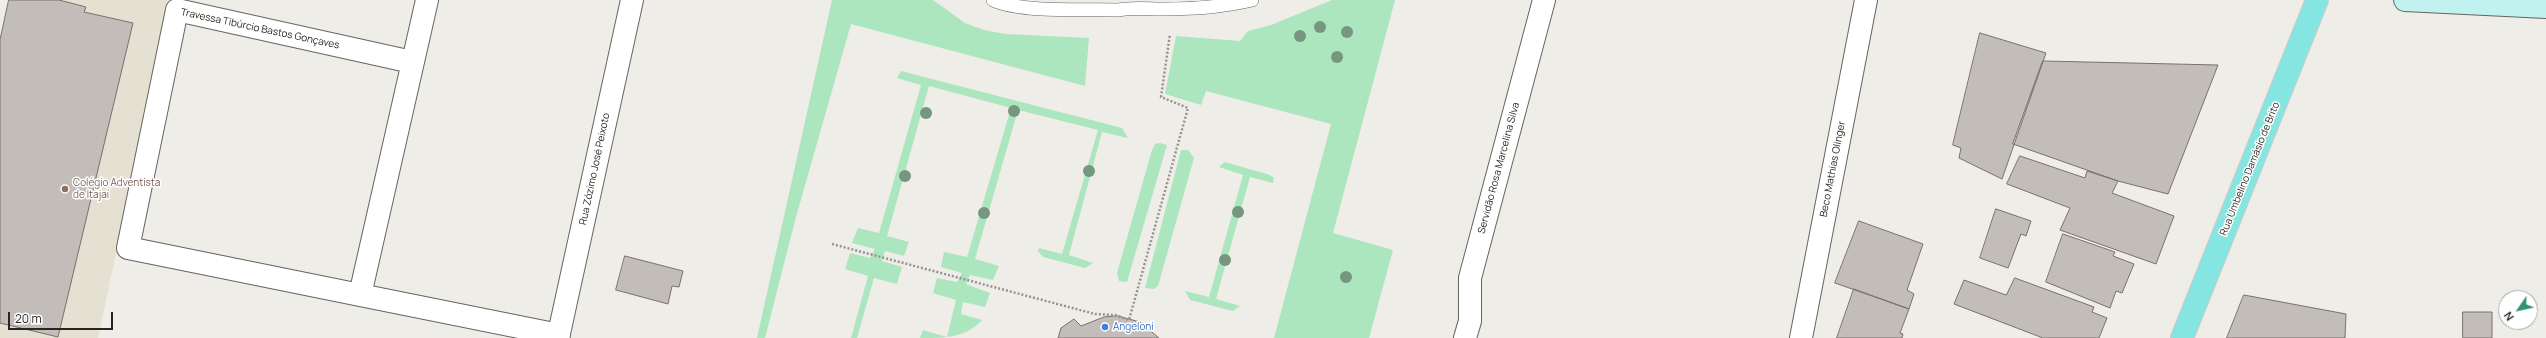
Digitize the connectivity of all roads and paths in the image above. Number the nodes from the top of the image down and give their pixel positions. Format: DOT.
graph roads {
  1 [pos="427,0"];
  2 [pos="632,0"];
  3 [pos="993,0"];
  4 [pos="1252,0"];
  5 [pos="1544,0"];
  6 [pos="1866,0"];
  7 [pos="2317,0"];
  8 [pos="2405,0"];
  9 [pos="2546,7"];
  10 [pos="1163,33"];
  11 [pos="412,62"];
  12 [pos="832,244"];
  13 [pos="360,295"];
  14 [pos="558,336"];
  15 [pos="1465,338"];
  16 [pos="1800,338"];
  17 [pos="2182,338"];
  1 -- 11 [label="street"];
  2 -- 14 [label="street, Rua Zózimo José Peixoto"];
  3 -- 4 [label="lane"];
  5 -- 15 [label="street, Servidão Rosa Marcelina Silva"];
  6 -- 16 [label="street, Beco Mathias Olinger"];
  7 -- 17 [label="main road, Rua Umbelino Damásio de Brito"];
  8 -- 9 [label="main road"];
  10 -- 12 [label="path"];
  11 -- 13 [label="street"];
  11 -- 13 [label="street, Travessa Tibúrcio Bastos Gonçaves"];
  13 -- 14 [label="street, Travessa Tibúrcio Bastos Gonçaves"];
}
